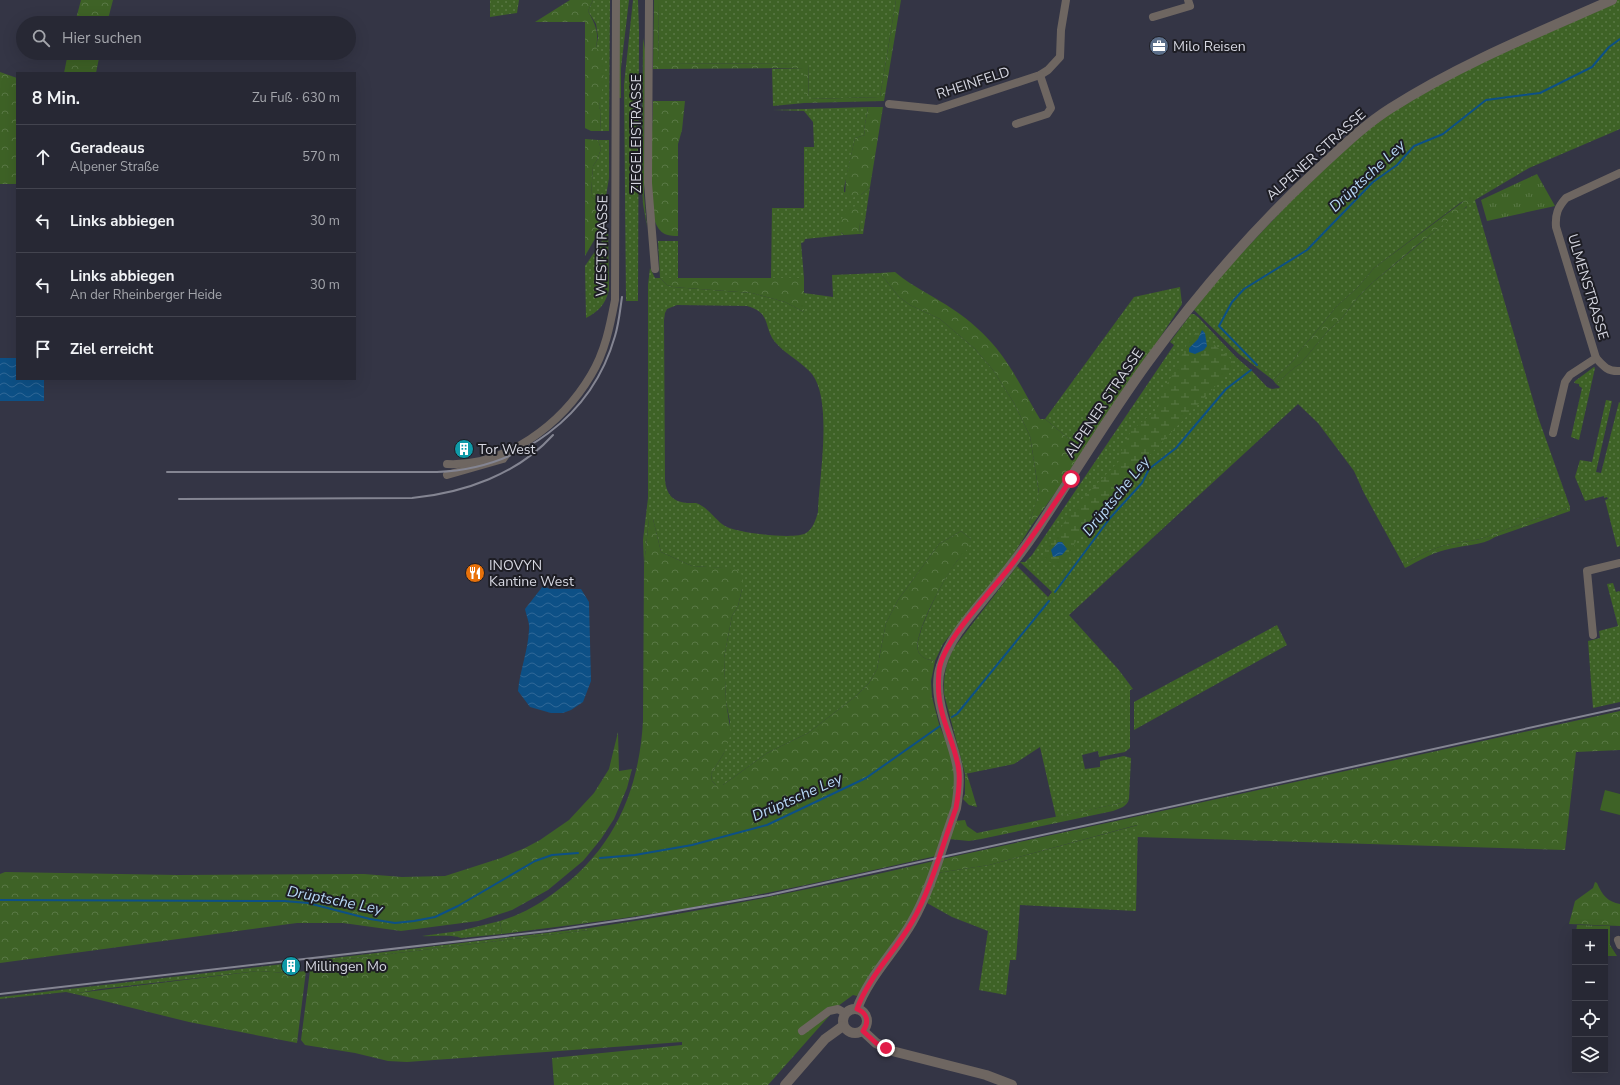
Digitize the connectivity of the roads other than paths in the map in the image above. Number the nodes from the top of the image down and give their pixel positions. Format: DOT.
graph roads {
  1 [pos="616,0"];
  2 [pos="649,0"];
  3 [pos="1066,0"];
  4 [pos="1188,0"];
  5 [pos="1612,0"];
  6 [pos="1153,17"];
  7 [pos="1040,75"];
  8 [pos="889,104"];
  9 [pos="1016,124"];
  10 [pos="1620,173"];
  11 [pos="655,269"];
  12 [pos="1596,358"];
  13 [pos="1620,371"];
  14 [pos="1553,433"];
  15 [pos="509,451"];
  16 [pos="447,464"];
  17 [pos="447,475"];
  18 [pos="1620,563"];
  19 [pos="1593,635"];
  20 [pos="857,1009"];
  21 [pos="845,1013"];
  22 [pos="843,1026"];
  23 [pos="802,1031"];
  24 [pos="863,1031"];
  25 [pos="785,1085"];
  26 [pos="1012,1085"];
  1 -- 15 [label="street, WESTSTRASSE"];
  2 -- 11 [label="street, ZIEGELEISTRASSE"];
  3 -- 7 [label="street, RHEINFELD"];
  4 -- 6 [label="street"];
  5 -- 20 [label="street, ALPENER STRASSE"];
  7 -- 8 [label="street, RHEINFELD"];
  7 -- 9 [label="street"];
  10 -- 12 [label="street, ULMENSTRASSE"];
  12 -- 13 [label="street"];
  12 -- 14 [label="street, ULMENSTRASSE"];
  15 -- 16 [label="street, WESTSTRASSE"];
  15 -- 17 [label="street, WESTSTRASSE"];
  18 -- 19 [label="street"];
  20 -- 21 [label="street"];
  20 -- 24 [label="street"];
  21 -- 22 [label="street"];
  21 -- 23 [label="street"];
  22 -- 24 [label="street"];
  22 -- 25 [label="street"];
  24 -- 26 [label="street"];
}
